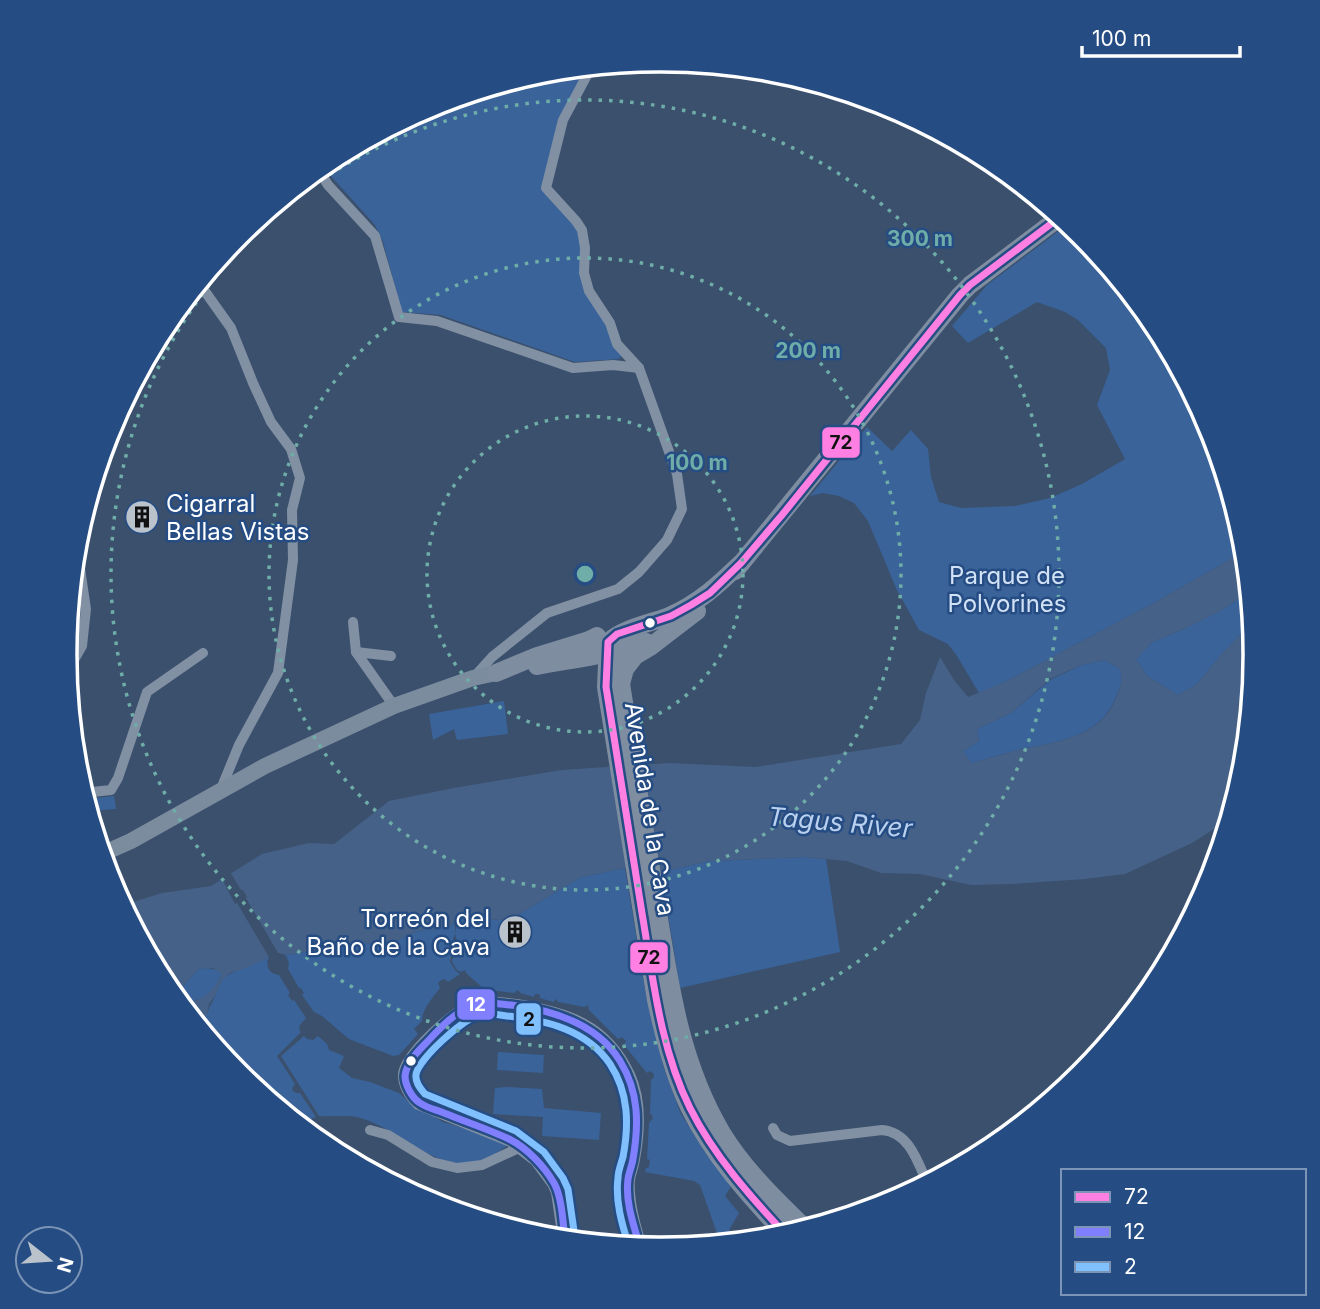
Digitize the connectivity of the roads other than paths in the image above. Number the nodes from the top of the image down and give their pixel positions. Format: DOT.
graph roads {
  1 [pos="586,77"];
  2 [pos="324,179"];
  3 [pos="1052,223"];
  4 [pos="205,291"];
  5 [pos="639,368"];
  6 [pos="741,564"];
  7 [pos="81,584"];
  8 [pos="353,622"];
  9 [pos="673,630"];
  10 [pos="589,640"];
  11 [pos="356,652"];
  12 [pos="203,653"];
  13 [pos="606,653"];
  14 [pos="77,655"];
  15 [pos="391,656"];
  16 [pos="569,661"];
  17 [pos="496,673"];
  18 [pos="473,678"];
  19 [pos="613,686"];
  20 [pos="394,706"];
  21 [pos="222,789"];
  22 [pos="94,792"];
  23 [pos="111,850"];
  24 [pos="657,956"];
  25 [pos="710,1112"];
  26 [pos="773,1128"];
  27 [pos="370,1130"];
  28 [pos="522,1147"];
  29 [pos="923,1174"];
  30 [pos="806,1218"];
  31 [pos="798,1220"];
  32 [pos="777,1225"];
  33 [pos="563,1229"];
  34 [pos="637,1236"];
  1 -- 5 [label="street"];
  2 -- 5 [label="street"];
  3 -- 6 [label="main road"];
  4 -- 21 [label="street"];
  5 -- 18 [label="street"];
  6 -- 9 [label="main road"];
  6 -- 10 [label="main road"];
  6 -- 13 [label="main road"];
  7 -- 14 [label="street"];
  8 -- 11 [label="street"];
  9 -- 13 [label="main road"];
  9 -- 19 [label="main road"];
  10 -- 13 [label="main road"];
  10 -- 17 [label="main road"];
  11 -- 15 [label="street"];
  11 -- 20 [label="street"];
  12 -- 22 [label="street"];
  13 -- 16 [label="main road"];
  13 -- 19 [label="main road"];
  16 -- 17 [label="main road"];
  16 -- 19 [label="main road"];
  17 -- 18 [label="main road"];
  18 -- 20 [label="main road"];
  19 -- 24 [label="main road, Avenida de la Cava"];
  19 -- 24 [label="main road, Avenida de la Cava"];
  20 -- 21 [label="main road"];
  21 -- 23 [label="main road"];
  24 -- 25 [label="main road, Avenida de la Cava"];
  24 -- 32 [label="main road, Avenida de la Cava"];
  25 -- 30 [label="street, Avenida de la Cava"];
  25 -- 31 [label="main road, Avenida de la Cava"];
  26 -- 29 [label="street"];
  27 -- 28 [label="street"];
  28 -- 33 [label="street"];
  28 -- 34 [label="street"];
}
